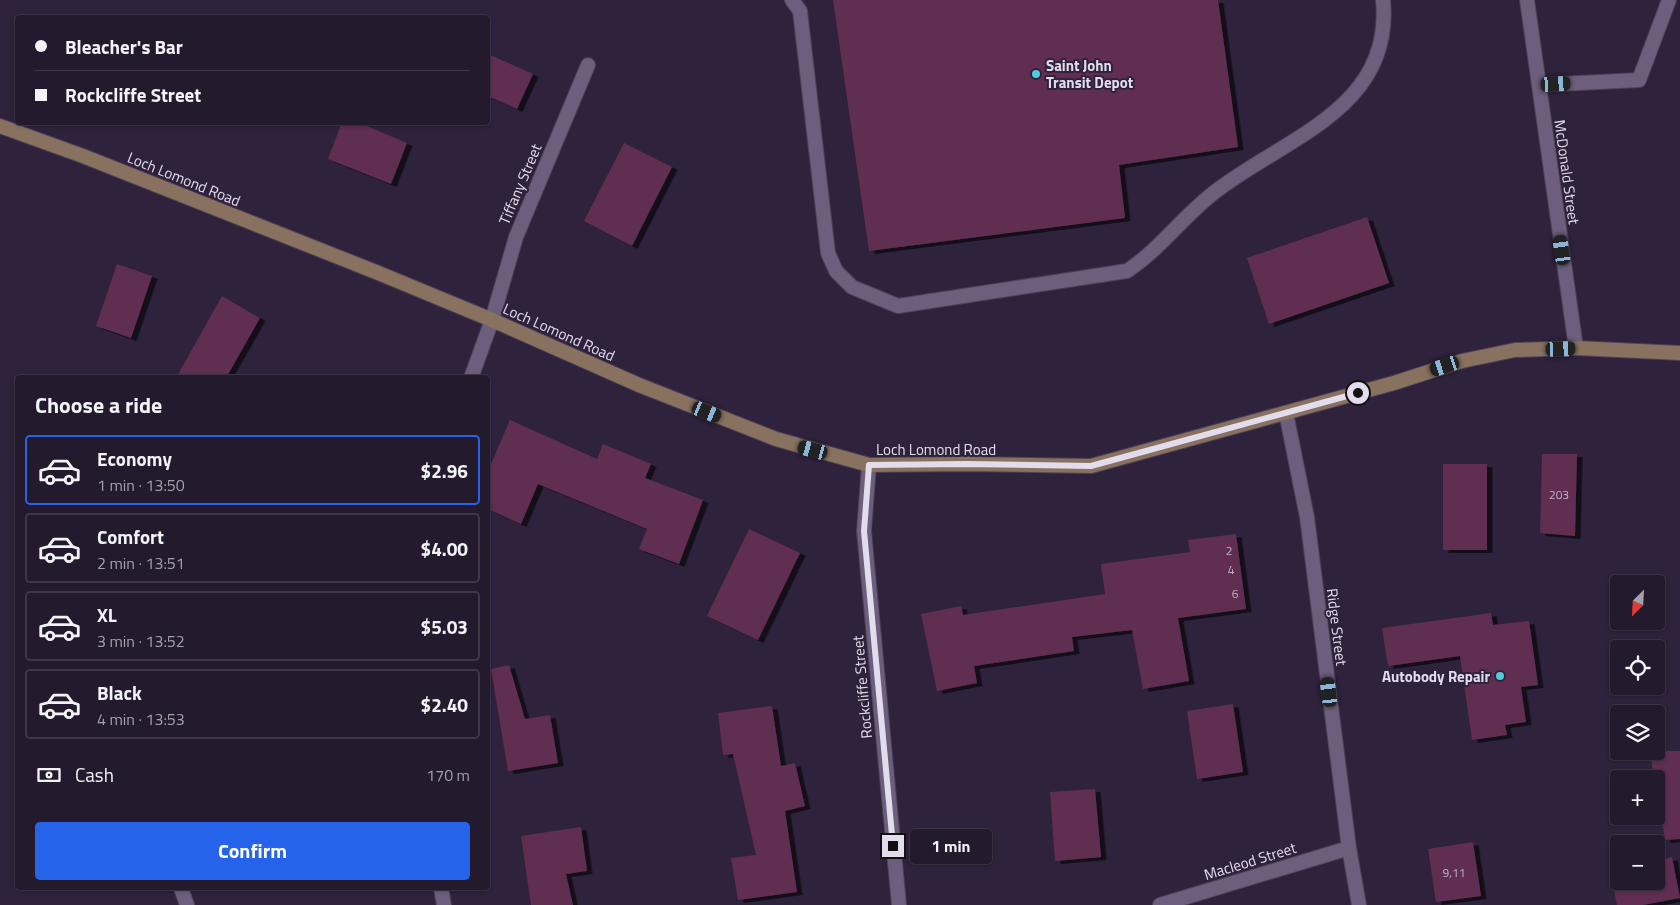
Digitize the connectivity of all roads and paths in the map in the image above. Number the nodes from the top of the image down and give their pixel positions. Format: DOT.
graph roads {
  1 [pos="792,0"];
  2 [pos="1383,0"];
  3 [pos="1527,0"];
  4 [pos="1669,0"];
  5 [pos="588,65"];
  6 [pos="1539,85"];
  7 [pos="0,126"];
  8 [pos="492,320"];
  9 [pos="1576,348"];
  10 [pos="1680,353"];
  11 [pos="472,375"];
  12 [pos="1286,413"];
  13 [pos="869,465"];
  14 [pos="1349,848"];
  15 [pos="182,890"];
  16 [pos="441,890"];
  17 [pos="186,905"];
  18 [pos="444,905"];
  19 [pos="898,905"];
  20 [pos="1160,905"];
  21 [pos="1359,905"];
  1 -- 2 [label="street"];
  3 -- 6 [label="street, McDonald Street"];
  4 -- 6 [label="street"];
  5 -- 8 [label="street, Tiffany Street"];
  6 -- 9 [label="street, McDonald Street"];
  7 -- 8 [label="main road, Loch Lomond Road"];
  8 -- 11 [label="street, Tiffany Street"];
  8 -- 13 [label="main road, Loch Lomond Road"];
  9 -- 10 [label="main road, Loch Lomond Road"];
  9 -- 12 [label="main road, Loch Lomond Road"];
  12 -- 13 [label="main road, Loch Lomond Road"];
  12 -- 14 [label="street, Ridge Street"];
  13 -- 19 [label="street, Rockcliffe Street"];
  14 -- 20 [label="street, Macleod Street"];
  14 -- 21 [label="street, Ridge Street"];
  15 -- 17 [label="street"];
  16 -- 18 [label="street"];
}
